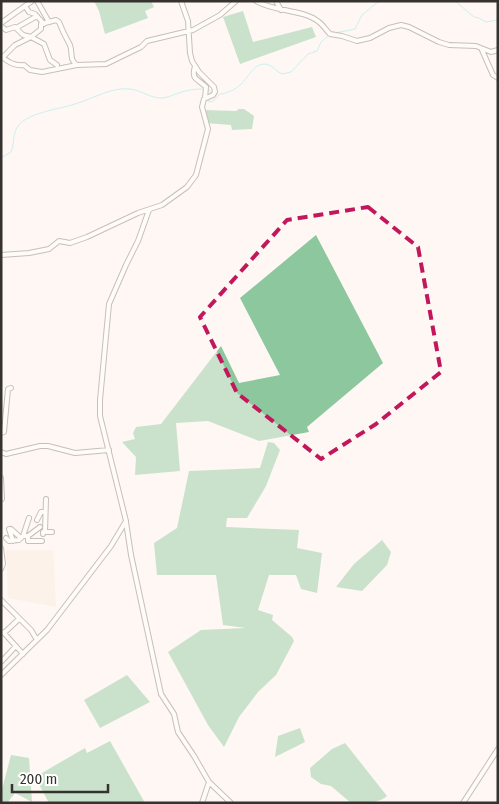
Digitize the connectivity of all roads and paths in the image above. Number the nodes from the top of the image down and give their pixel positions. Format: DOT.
graph roads {
  1 [pos="32,1"];
  2 [pos="36,1"];
  3 [pos="181,1"];
  4 [pos="236,1"];
  5 [pos="256,1"];
  6 [pos="276,1"];
  7 [pos="25,6"];
  8 [pos="281,10"];
  9 [pos="37,16"];
  10 [pos="46,23"];
  11 [pos="1,24"];
  12 [pos="16,28"];
  13 [pos="189,31"];
  14 [pos="32,37"];
  15 [pos="480,48"];
  16 [pos="498,50"];
  17 [pos="2,57"];
  18 [pos="57,65"];
  19 [pos="77,65"];
  20 [pos="195,66"];
  21 [pos="498,78"];
  22 [pos="205,98"];
  23 [pos="149,210"];
  24 [pos="1,254"];
  25 [pos="11,388"];
  26 [pos="6,409"];
  27 [pos="1,410"];
  28 [pos="1,433"];
  29 [pos="109,450"];
  30 [pos="1,452"];
  31 [pos="1,478"];
  32 [pos="2,492"];
  33 [pos="2,499"];
  34 [pos="46,499"];
  35 [pos="45,512"];
  36 [pos="29,518"];
  37 [pos="36,520"];
  38 [pos="126,521"];
  39 [pos="40,527"];
  40 [pos="48,532"];
  41 [pos="24,537"];
  42 [pos="6,538"];
  43 [pos="14,541"];
  44 [pos="42,541"];
  45 [pos="1,548"];
  46 [pos="2,559"];
  47 [pos="1,569"];
  48 [pos="1,601"];
  49 [pos="19,619"];
  50 [pos="3,632"];
  51 [pos="37,640"];
  52 [pos="16,646"];
  53 [pos="23,654"];
  54 [pos="1,662"];
  55 [pos="1,675"];
  56 [pos="498,749"];
  57 [pos="209,782"];
  58 [pos="202,803"];
  59 [pos="231,803"];
  60 [pos="463,803"];
  1 -- 7 [label="street"];
  2 -- 10 [label="street"];
  3 -- 13 [label="street"];
  4 -- 13 [label="street"];
  5 -- 8 [label="street"];
  6 -- 8 [label="street"];
  7 -- 9 [label="street"];
  7 -- 11 [label="street"];
  8 -- 15 [label="street"];
  9 -- 10 [label="street"];
  9 -- 12 [label="street"];
  10 -- 14 [label="street"];
  10 -- 19 [label="street"];
  11 -- 12 [label="street"];
  12 -- 14 [label="street"];
  13 -- 19 [label="street"];
  13 -- 20 [label="street"];
  14 -- 17 [label="street"];
  14 -- 18 [label="street"];
  15 -- 16 [label="street"];
  15 -- 21 [label="street"];
  17 -- 19 [label="street"];
  20 -- 22 [label="street"];
  20 -- 22 [label="street"];
  22 -- 23 [label="street"];
  23 -- 24 [label="street"];
  23 -- 29 [label="street"];
  25 -- 26 [label="street"];
  26 -- 27 [label="street"];
  26 -- 28 [label="street"];
  29 -- 30 [label="street"];
  29 -- 38 [label="street"];
  31 -- 32 [label="street"];
  32 -- 33 [label="street"];
  34 -- 35 [label="street"];
  35 -- 37 [label="street"];
  35 -- 40 [label="street"];
  36 -- 41 [label="street"];
  38 -- 51 [label="street"];
  38 -- 57 [label="street"];
  39 -- 41 [label="street"];
  41 -- 43 [label="street"];
  41 -- 43 [label="street"];
  41 -- 44 [label="street"];
  42 -- 43 [label="street"];
  45 -- 46 [label="street"];
  46 -- 47 [label="street"];
  48 -- 49 [label="street"];
  49 -- 50 [label="street"];
  49 -- 51 [label="street"];
  50 -- 52 [label="street"];
  51 -- 53 [label="street"];
  52 -- 53 [label="street"];
  52 -- 54 [label="street"];
  53 -- 55 [label="street"];
  56 -- 60 [label="street"];
  57 -- 58 [label="street"];
  57 -- 59 [label="street"];
}
